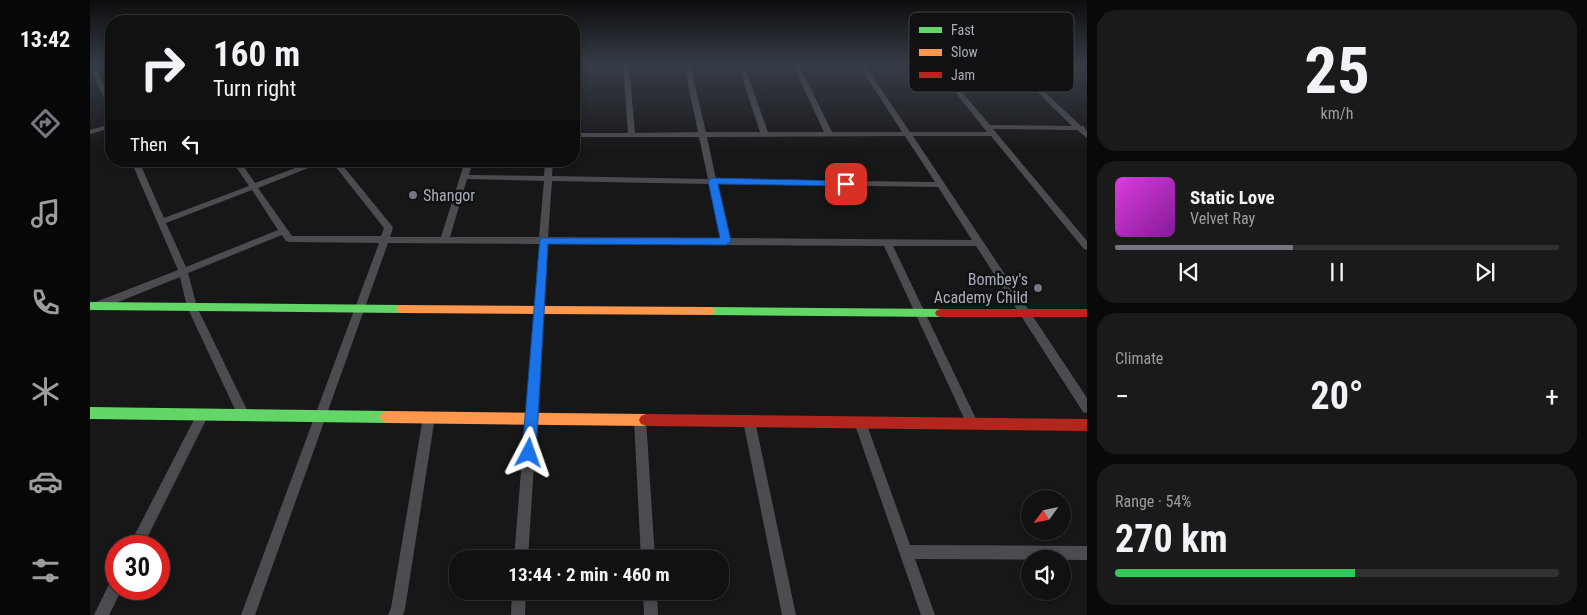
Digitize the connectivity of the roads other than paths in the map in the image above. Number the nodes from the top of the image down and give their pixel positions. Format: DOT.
graph roads {
  1 [pos="628,94"];
  2 [pos="694,94"];
  3 [pos="751,94"];
  4 [pos="810,94"];
  5 [pos="881,94"];
  6 [pos="960,94"];
  7 [pos="1043,94"];
  8 [pos="105,128"];
  9 [pos="1078,128"];
  10 [pos="1087,128"];
  11 [pos="990,130"];
  12 [pos="90,132"];
  13 [pos="829,134"];
  14 [pos="908,134"];
  15 [pos="632,135"];
  16 [pos="703,135"];
  17 [pos="766,135"];
  18 [pos="580,136"];
  19 [pos="1087,136"];
  20 [pos="137,167"];
  21 [pos="240,167"];
  22 [pos="306,167"];
  23 [pos="340,167"];
  24 [pos="468,167"];
  25 [pos="549,167"];
  26 [pos="465,177"];
  27 [pos="548,178"];
  28 [pos="712,181"];
  29 [pos="941,185"];
  30 [pos="254,187"];
  31 [pos="161,222"];
  32 [pos="284,231"];
  33 [pos="385,239"];
  34 [pos="445,240"];
  35 [pos="544,240"];
  36 [pos="726,241"];
  37 [pos="887,242"];
  38 [pos="979,242"];
  39 [pos="1087,248"];
  40 [pos="182,271"];
  41 [pos="93,306"];
  42 [pos="192,307"];
  43 [pos="359,308"];
  44 [pos="538,310"];
  45 [pos="920,313"];
  46 [pos="1087,313"];
  47 [pos="1026,314"];
  48 [pos="1087,408"];
  49 [pos="90,412"];
  50 [pos="203,414"];
  51 [pos="243,414"];
  52 [pos="320,415"];
  53 [pos="429,417"];
  54 [pos="531,418"];
  55 [pos="640,419"];
  56 [pos="748,420"];
  57 [pos="860,422"];
  58 [pos="972,423"];
  59 [pos="1087,425"];
  60 [pos="142,535"];
  61 [pos="523,550"];
  62 [pos="647,550"];
  63 [pos="907,552"];
  64 [pos="1087,553"];
  65 [pos="108,600"];
  66 [pos="519,600"];
  67 [pos="650,600"];
  68 [pos="101,615"];
  69 [pos="248,615"];
  70 [pos="395,615"];
  71 [pos="518,615"];
  72 [pos="651,615"];
  73 [pos="789,615"];
  74 [pos="928,615"];
  1 -- 15 [label="street"];
  2 -- 16 [label="street"];
  3 -- 17 [label="street"];
  4 -- 13 [label="street"];
  5 -- 14 [label="street"];
  6 -- 11 [label="street"];
  7 -- 9 [label="street"];
  8 -- 12 [label="street"];
  9 -- 10 [label="street"];
  9 -- 11 [label="street"];
  9 -- 19 [label="street"];
  11 -- 14 [label="street"];
  11 -- 39 [label="street"];
  13 -- 14 [label="street"];
  13 -- 17 [label="street"];
  14 -- 29 [label="street"];
  15 -- 16 [label="street"];
  15 -- 18 [label="street"];
  16 -- 17 [label="street"];
  16 -- 28 [label="street"];
  20 -- 31 [label="street"];
  21 -- 30 [label="street"];
  22 -- 30 [label="street"];
  23 -- 33 [label="street"];
  24 -- 26 [label="street"];
  25 -- 27 [label="street"];
  26 -- 27 [label="street"];
  26 -- 34 [label="street"];
  27 -- 28 [label="street"];
  27 -- 35 [label="street"];
  28 -- 29 [label="street"];
  28 -- 36 [label="street"];
  29 -- 38 [label="street"];
  30 -- 31 [label="street"];
  30 -- 32 [label="street"];
  31 -- 40 [label="street"];
  32 -- 33 [label="street"];
  32 -- 40 [label="street"];
  33 -- 34 [label="street"];
  33 -- 43 [label="street"];
  34 -- 35 [label="street"];
  35 -- 36 [label="street"];
  35 -- 44 [label="street"];
  36 -- 37 [label="street"];
  37 -- 38 [label="street"];
  37 -- 45 [label="street"];
  38 -- 47 [label="street"];
  40 -- 41 [label="street"];
  40 -- 42 [label="street"];
  41 -- 42 [label="street"];
  42 -- 43 [label="street"];
  42 -- 51 [label="street"];
  43 -- 44 [label="street"];
  43 -- 52 [label="street"];
  44 -- 45 [label="street"];
  44 -- 54 [label="street"];
  45 -- 47 [label="street"];
  45 -- 58 [label="street"];
  46 -- 47 [label="street"];
  47 -- 48 [label="street"];
  49 -- 50 [label="street"];
  50 -- 51 [label="street"];
  50 -- 60 [label="street"];
  51 -- 52 [label="street"];
  52 -- 53 [label="street"];
  52 -- 69 [label="street"];
  53 -- 54 [label="street"];
  53 -- 70 [label="street"];
  54 -- 55 [label="street"];
  54 -- 61 [label="street"];
  55 -- 56 [label="street"];
  55 -- 62 [label="street"];
  56 -- 57 [label="street"];
  56 -- 73 [label="street"];
  57 -- 58 [label="street"];
  57 -- 63 [label="street"];
  58 -- 59 [label="street"];
  63 -- 64 [label="street"];
  63 -- 74 [label="street"];
  65 -- 68 [label="street"];
  66 -- 71 [label="street"];
  67 -- 72 [label="street"];
}
